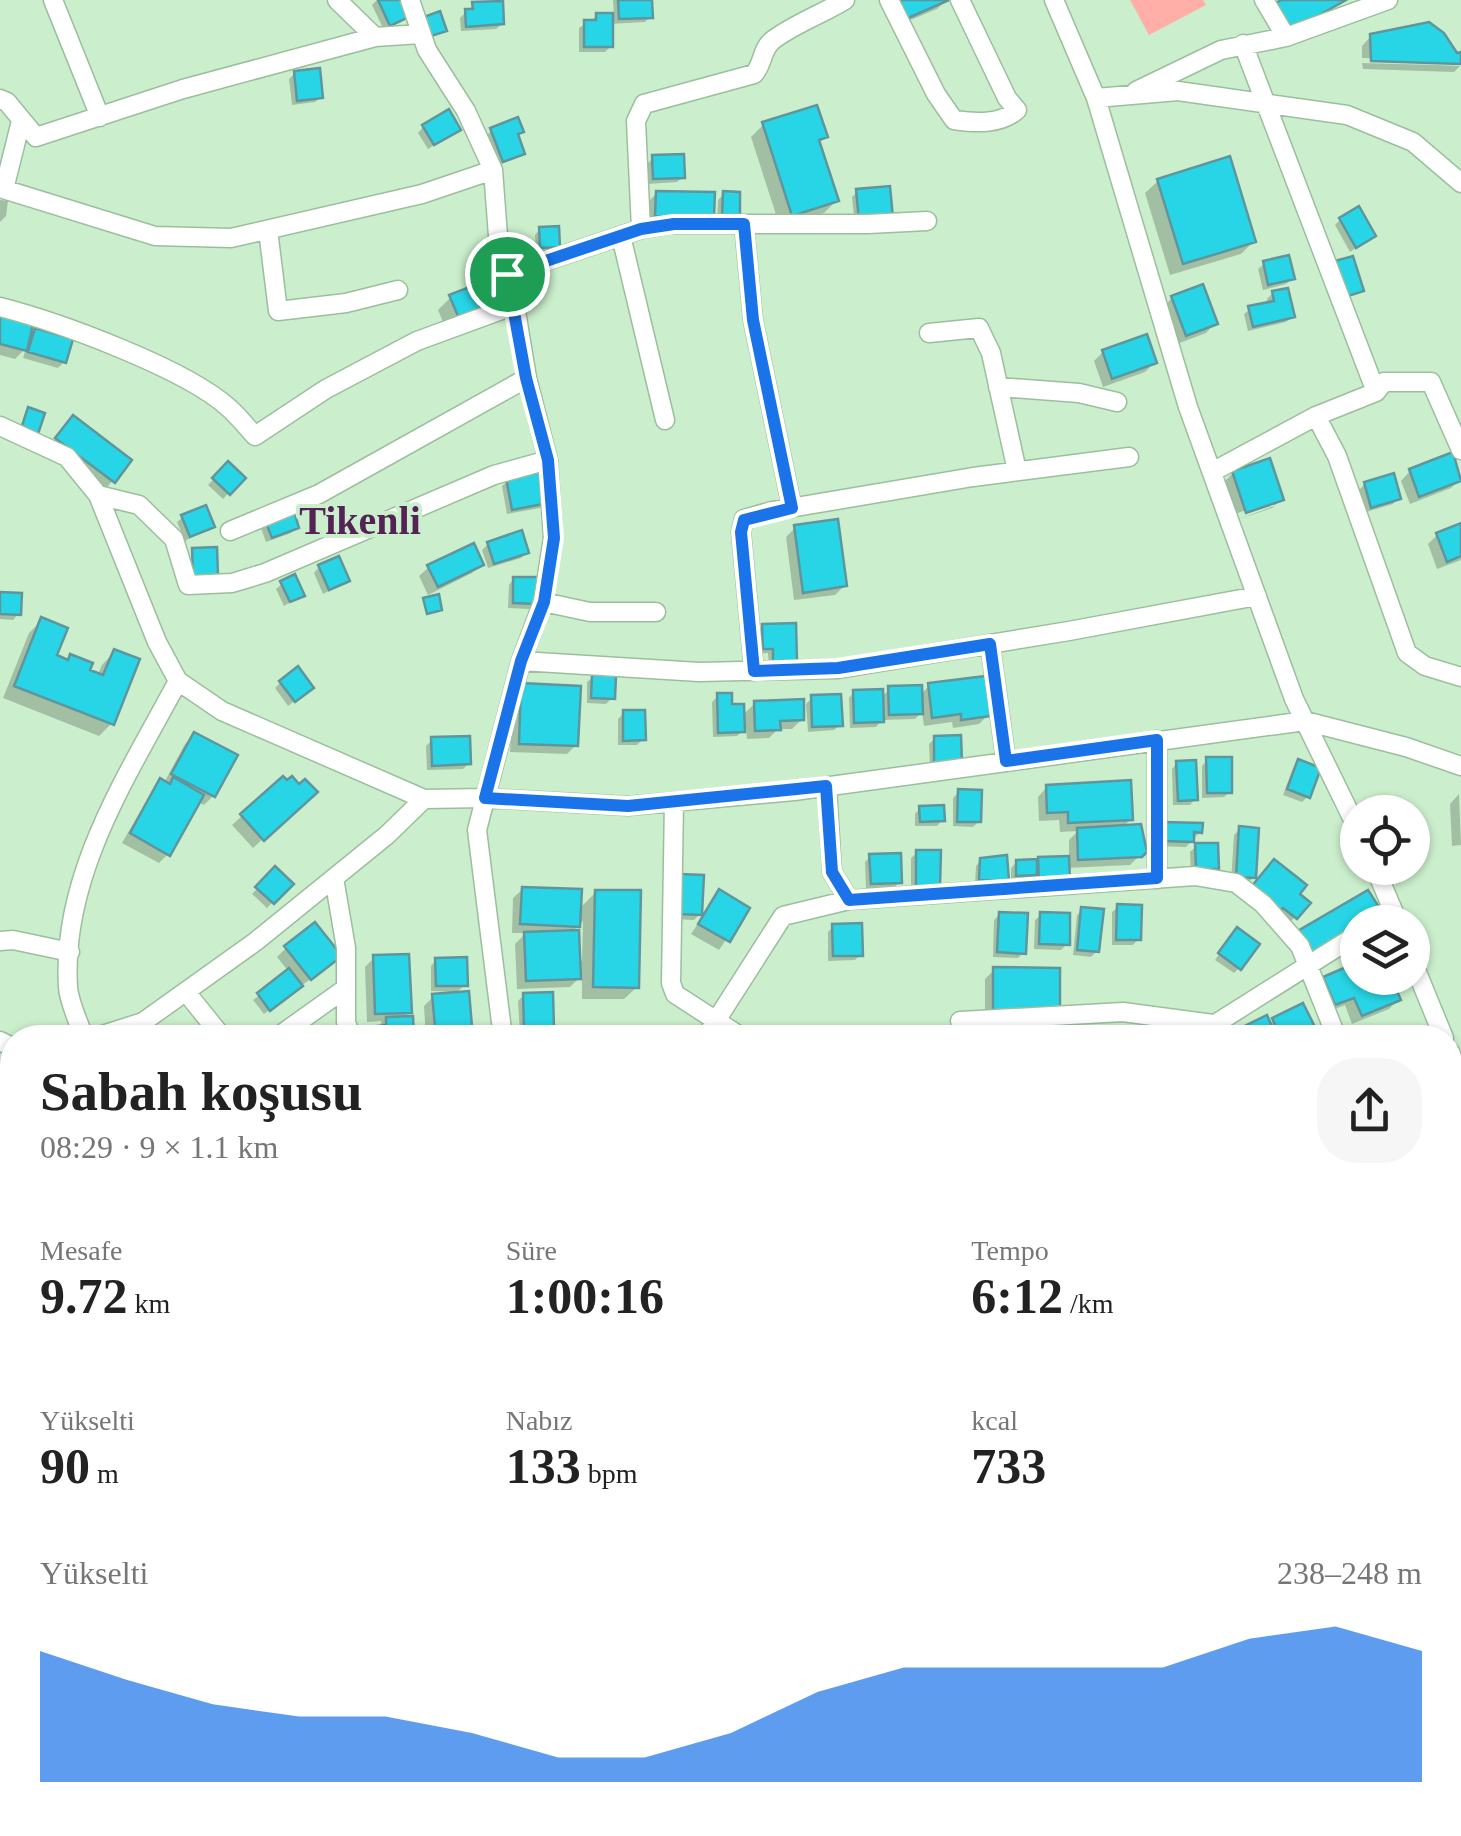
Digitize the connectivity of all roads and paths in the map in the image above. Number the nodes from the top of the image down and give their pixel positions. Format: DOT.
graph roads {
  1 [pos="53,0"];
  2 [pos="337,0"];
  3 [pos="410,0"];
  4 [pos="845,0"];
  5 [pos="889,0"];
  6 [pos="960,0"];
  7 [pos="1054,0"];
  8 [pos="1264,0"];
  9 [pos="1381,1"];
  10 [pos="421,34"];
  11 [pos="376,37"];
  12 [pos="1286,37"];
  13 [pos="1243,44"];
  14 [pos="1127,96"];
  15 [pos="1096,98"];
  16 [pos="0,99"];
  17 [pos="1266,102"];
  18 [pos="100,117"];
  19 [pos="21,121"];
  20 [pos="493,170"];
  21 [pos="1461,183"];
  22 [pos="2,189"];
  23 [pos="927,221"];
  24 [pos="744,224"];
  25 [pos="641,229"];
  26 [pos="268,230"];
  27 [pos="620,236"];
  28 [pos="507,274"];
  29 [pos="398,290"];
  30 [pos="515,305"];
  31 [pos="0,307"];
  32 [pos="929,333"];
  33 [pos="526,378"];
  34 [pos="998,388"];
  35 [pos="1376,392"];
  36 [pos="1116,402"];
  37 [pos="1316,416"];
  38 [pos="665,420"];
  39 [pos="0,426"];
  40 [pos="1460,442"];
  41 [pos="1129,457"];
  42 [pos="548,460"];
  43 [pos="1017,471"];
  44 [pos="1212,472"];
  45 [pos="98,495"];
  46 [pos="792,508"];
  47 [pos="230,531"];
  48 [pos="1257,596"];
  49 [pos="544,602"];
  50 [pos="656,612"];
  51 [pos="990,644"];
  52 [pos="521,661"];
  53 [pos="754,671"];
  54 [pos="1461,677"];
  55 [pos="178,681"];
  56 [pos="1305,722"];
  57 [pos="1157,740"];
  58 [pos="1006,761"];
  59 [pos="1461,766"];
  60 [pos="826,786"];
  61 [pos="1341,795"];
  62 [pos="485,798"];
  63 [pos="424,799"];
  64 [pos="674,802"];
  65 [pos="334,878"];
  66 [pos="1157,878"];
  67 [pos="849,900"];
  68 [pos="4,936"];
  69 [pos="1340,944"];
  70 [pos="70,952"];
  71 [pos="1307,963"];
  72 [pos="346,988"];
  73 [pos="186,992"];
  74 [pos="1426,995"];
  75 [pos="960,1021"];
  76 [pos="1213,1024"];
  77 [pos="80,1025"];
  78 [pos="134,1025"];
  79 [pos="213,1025"];
  80 [pos="294,1025"];
  81 [pos="347,1025"];
  82 [pos="501,1025"];
  83 [pos="706,1025"];
  84 [pos="713,1025"];
  85 [pos="1332,1025"];
  86 [pos="1439,1025"];
  1 -- 18 [label="street"];
  2 -- 11 [label="street"];
  3 -- 10 [label="street"];
  4 -- 25 [label="street"];
  5 -- 6 [label="street"];
  7 -- 15 [label="street"];
  8 -- 12 [label="street"];
  9 -- 12 [label="street"];
  10 -- 11 [label="street"];
  10 -- 20 [label="street"];
  11 -- 18 [label="street"];
  12 -- 13 [label="street"];
  13 -- 14 [label="street"];
  13 -- 17 [label="street"];
  14 -- 15 [label="street"];
  14 -- 17 [label="street"];
  15 -- 44 [label="street"];
  16 -- 19 [label="street"];
  17 -- 21 [label="street"];
  17 -- 35 [label="street"];
  18 -- 19 [label="street"];
  19 -- 22 [label="street"];
  20 -- 26 [label="street"];
  20 -- 28 [label="street"];
  22 -- 26 [label="street"];
  23 -- 24 [label="street"];
  24 -- 25 [label="street"];
  24 -- 46 [label="street"];
  25 -- 27 [label="street"];
  26 -- 29 [label="street"];
  27 -- 28 [label="street"];
  27 -- 38 [label="street"];
  28 -- 30 [label="street"];
  30 -- 31 [label="street"];
  30 -- 33 [label="street"];
  32 -- 34 [label="street"];
  33 -- 42 [label="street"];
  33 -- 47 [label="street"];
  34 -- 36 [label="street"];
  34 -- 43 [label="street"];
  35 -- 37 [label="street"];
  35 -- 40 [label="street"];
  37 -- 44 [label="street"];
  37 -- 54 [label="street"];
  39 -- 45 [label="street"];
  41 -- 43 [label="street"];
  42 -- 45 [label="street"];
  42 -- 49 [label="street"];
  43 -- 46 [label="street"];
  44 -- 48 [label="street"];
  45 -- 55 [label="street"];
  46 -- 53 [label="street"];
  48 -- 51 [label="street"];
  48 -- 56 [label="street"];
  49 -- 50 [label="street"];
  49 -- 52 [label="street"];
  51 -- 53 [label="street"];
  51 -- 58 [label="street"];
  52 -- 53 [label="street"];
  52 -- 62 [label="street"];
  55 -- 63 [label="street"];
  55 -- 70 [label="street"];
  56 -- 57 [label="street"];
  56 -- 59 [label="street"];
  56 -- 61 [label="street"];
  57 -- 58 [label="street"];
  57 -- 66 [label="street"];
  58 -- 60 [label="street"];
  60 -- 64 [label="street"];
  60 -- 67 [label="street"];
  62 -- 63 [label="street"];
  62 -- 64 [label="street"];
  62 -- 82 [label="street"];
  63 -- 65 [label="street"];
  64 -- 83 [label="street"];
  65 -- 72 [label="street"];
  65 -- 73 [label="street"];
  66 -- 67 [label="street"];
  66 -- 71 [label="street"];
  67 -- 84 [label="street"];
  68 -- 70 [label="street"];
  69 -- 71 [label="street"];
  70 -- 77 [label="street"];
  71 -- 76 [label="street"];
  71 -- 85 [label="street"];
  72 -- 80 [label="street"];
  72 -- 81 [label="street"];
  73 -- 78 [label="street"];
  73 -- 79 [label="street"];
  74 -- 86 [label="street"];
  75 -- 76 [label="street"];
}
